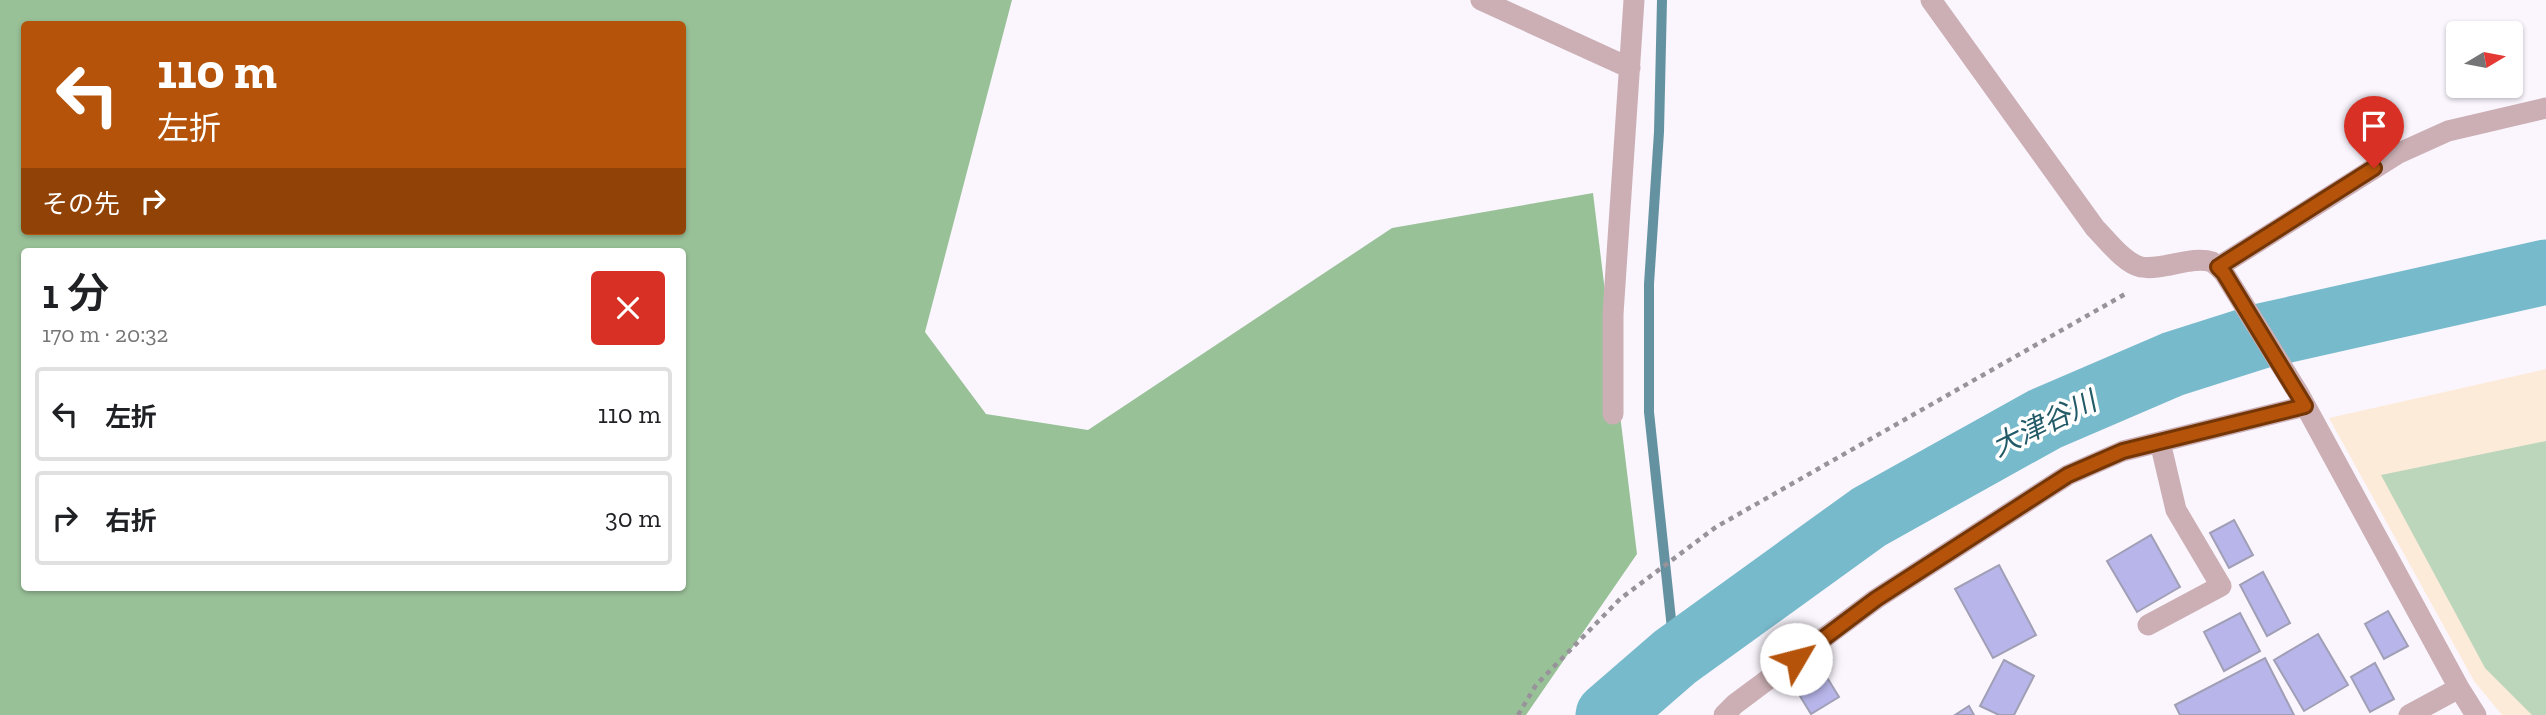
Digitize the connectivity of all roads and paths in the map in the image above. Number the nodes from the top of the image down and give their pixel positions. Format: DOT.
graph roads {
  1 [pos="1481,0"];
  2 [pos="1634,0"];
  3 [pos="1931,0"];
  4 [pos="1630,68"];
  5 [pos="2546,108"];
  6 [pos="2221,270"];
  7 [pos="2131,291"];
  8 [pos="2302,400"];
  9 [pos="1612,414"];
  10 [pos="2160,442"];
  11 [pos="2148,625"];
  12 [pos="2459,688"];
  13 [pos="1518,715"];
  14 [pos="1724,715"];
  15 [pos="2409,715"];
  16 [pos="2476,715"];
  1 -- 4 [label="street"];
  2 -- 4 [label="street"];
  3 -- 6 [label="street"];
  4 -- 9 [label="street"];
  5 -- 6 [label="street"];
  6 -- 8 [label="street"];
  7 -- 13 [label="path"];
  8 -- 10 [label="street"];
  8 -- 12 [label="street"];
  10 -- 11 [label="street"];
  10 -- 14 [label="street"];
  12 -- 15 [label="street"];
  12 -- 16 [label="street"];
}
